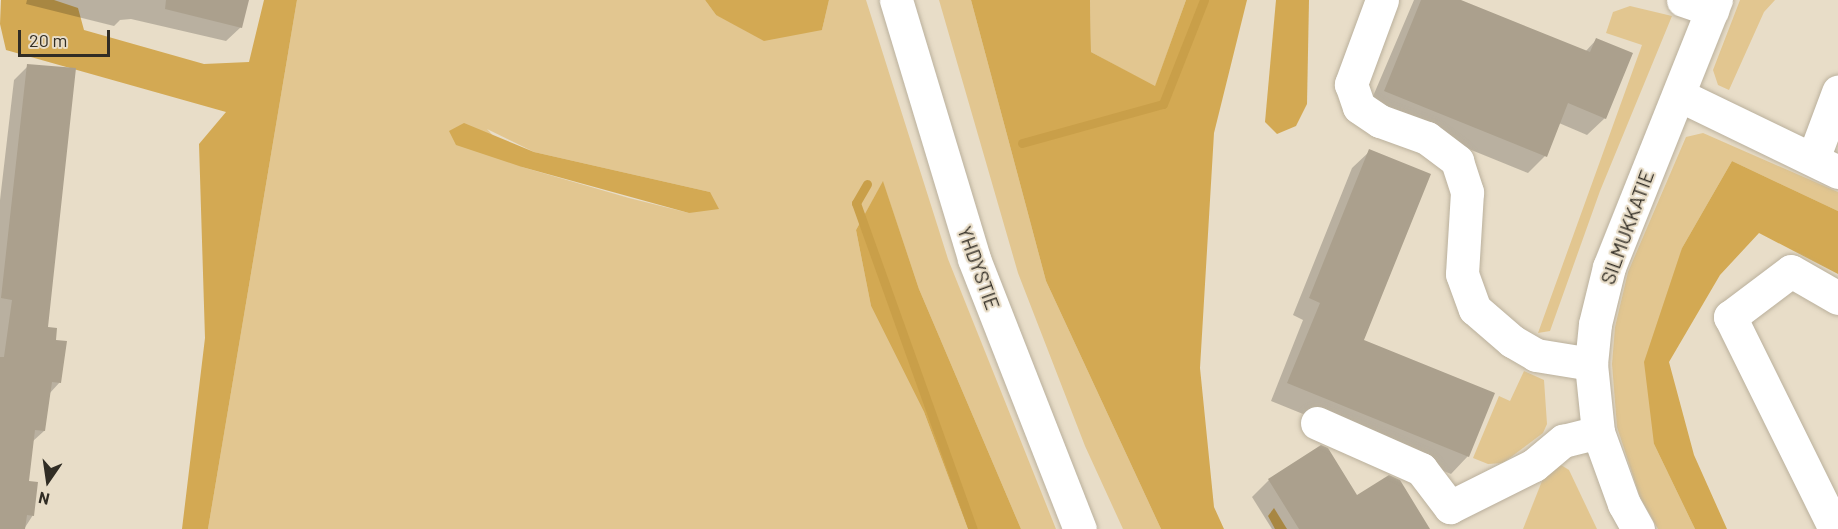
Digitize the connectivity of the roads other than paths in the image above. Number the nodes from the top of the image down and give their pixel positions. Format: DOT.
graph roads {
  1 [pos="896,0"];
  2 [pos="1382,0"];
  3 [pos="1704,3"];
  4 [pos="1838,93"];
  5 [pos="1679,95"];
  6 [pos="1825,166"];
  7 [pos="1838,298"];
  8 [pos="1591,364"];
  9 [pos="1317,423"];
  10 [pos="1598,432"];
  11 [pos="1080,529"];
  12 [pos="1638,529"];
  13 [pos="1835,529"];
  1 -- 11 [label="main road, YHDYSTIE"];
  2 -- 8 [label="main road"];
  3 -- 5 [label="main road, SILMUKKATIE"];
  4 -- 6 [label="main road"];
  5 -- 6 [label="main road"];
  5 -- 8 [label="main road, SILMUKKATIE"];
  7 -- 13 [label="main road"];
  8 -- 10 [label="main road, SILMUKKATIE"];
  9 -- 10 [label="main road"];
  10 -- 12 [label="main road, SILMUKKATIE"];
}
